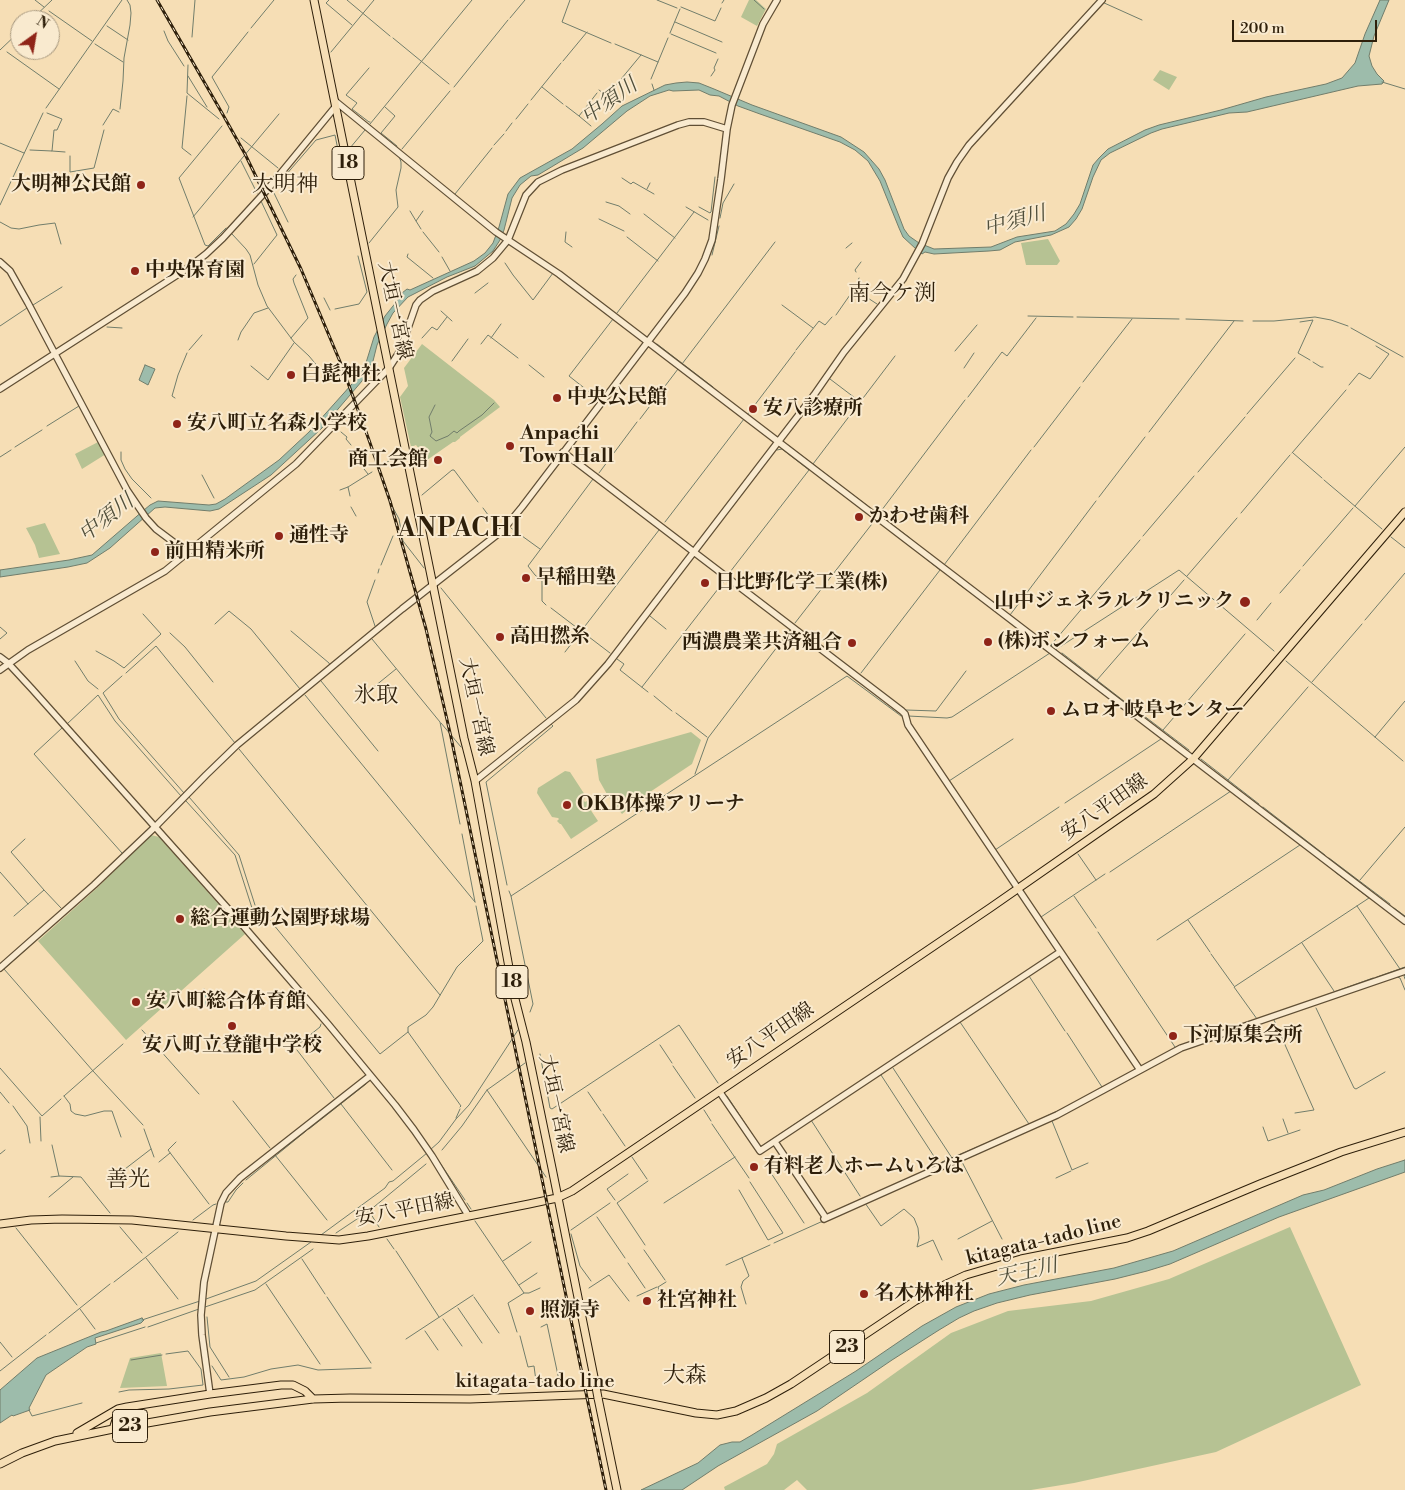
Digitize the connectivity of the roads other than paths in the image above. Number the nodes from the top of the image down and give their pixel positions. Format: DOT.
graph roads {
  1 [pos="314,0"];
  2 [pos="777,0"];
  3 [pos="1102,0"];
  4 [pos="335,103"];
  5 [pos="727,129"];
  6 [pos="506,239"];
  7 [pos="0,262"];
  8 [pos="648,342"];
  9 [pos="55,353"];
  10 [pos="389,368"];
  11 [pos="0,389"];
  12 [pos="778,442"];
  13 [pos="563,452"];
  14 [pos="1405,512"];
  15 [pos="694,552"];
  16 [pos="188,553"];
  17 [pos="434,586"];
  18 [pos="0,657"];
  19 [pos="8,663"];
  20 [pos="0,670"];
  21 [pos="1192,759"];
  22 [pos="475,781"];
  23 [pos="155,826"];
  24 [pos="1017,888"];
  25 [pos="1405,922"];
  26 [pos="1060,952"];
  27 [pos="0,968"];
  28 [pos="1405,970"];
  29 [pos="1140,1070"];
  30 [pos="370,1076"];
  31 [pos="720,1091"];
  32 [pos="1405,1132"];
  33 [pos="775,1142"];
  34 [pos="557,1198"];
  35 [pos="468,1215"];
  36 [pos="0,1224"];
  37 [pos="215,1228"];
  38 [pos="210,1394"];
  39 [pos="313,1399"];
  40 [pos="137,1405"];
  41 [pos="113,1429"];
  42 [pos="55,1441"];
  43 [pos="0,1464"];
  44 [pos="617,1490"];
  1 -- 4 [label="main road, 大垣一宮線 / 18"];
  2 -- 5 [label="street"];
  3 -- 12 [label="street"];
  4 -- 6 [label="street"];
  4 -- 9 [label="street"];
  4 -- 10 [label="main road, 大垣一宮線 / 18"];
  5 -- 6 [label="street"];
  5 -- 8 [label="street"];
  6 -- 8 [label="street"];
  6 -- 10 [label="street"];
  7 -- 9 [label="street"];
  8 -- 12 [label="street"];
  8 -- 13 [label="street"];
  9 -- 11 [label="street"];
  9 -- 16 [label="street"];
  10 -- 16 [label="street"];
  10 -- 17 [label="main road, 大垣一宮線 / 18"];
  12 -- 15 [label="street"];
  12 -- 21 [label="street"];
  13 -- 15 [label="street"];
  13 -- 17 [label="street"];
  14 -- 21 [label="main road, 安八平田線"];
  15 -- 22 [label="street"];
  15 -- 24 [label="street"];
  16 -- 19 [label="street"];
  17 -- 22 [label="main road, 大垣一宮線 / 18"];
  17 -- 23 [label="street"];
  18 -- 19 [label="street"];
  19 -- 20 [label="street"];
  19 -- 23 [label="street"];
  21 -- 24 [label="main road, 安八平田線"];
  21 -- 25 [label="street"];
  22 -- 34 [label="main road, 大垣一宮線 / 18"];
  23 -- 27 [label="street"];
  23 -- 30 [label="street"];
  24 -- 26 [label="street"];
  24 -- 31 [label="main road, 安八平田線"];
  26 -- 29 [label="street"];
  26 -- 33 [label="street"];
  28 -- 29 [label="street"];
  29 -- 33 [label="street"];
  30 -- 35 [label="street"];
  30 -- 37 [label="street"];
  31 -- 33 [label="street"];
  31 -- 34 [label="main road, 安八平田線"];
  32 -- 39 [label="main road, kitagata-tado line / 23"];
  34 -- 35 [label="main road, 安八平田線"];
  34 -- 44 [label="main road, 大垣一宮線 / 18, bridge"];
  35 -- 37 [label="main road, 安八平田線"];
  36 -- 37 [label="main road, 安八平田線"];
  37 -- 38 [label="street"];
  38 -- 39 [label="main road"];
  38 -- 40 [label="main road"];
  39 -- 41 [label="main road, kitagata-tado line / 23"];
  40 -- 41 [label="main road"];
  40 -- 42 [label="main road"];
  41 -- 42 [label="main road, kitagata-tado line / 23"];
  42 -- 43 [label="main road, kitagata-tado line / 23"];
}
